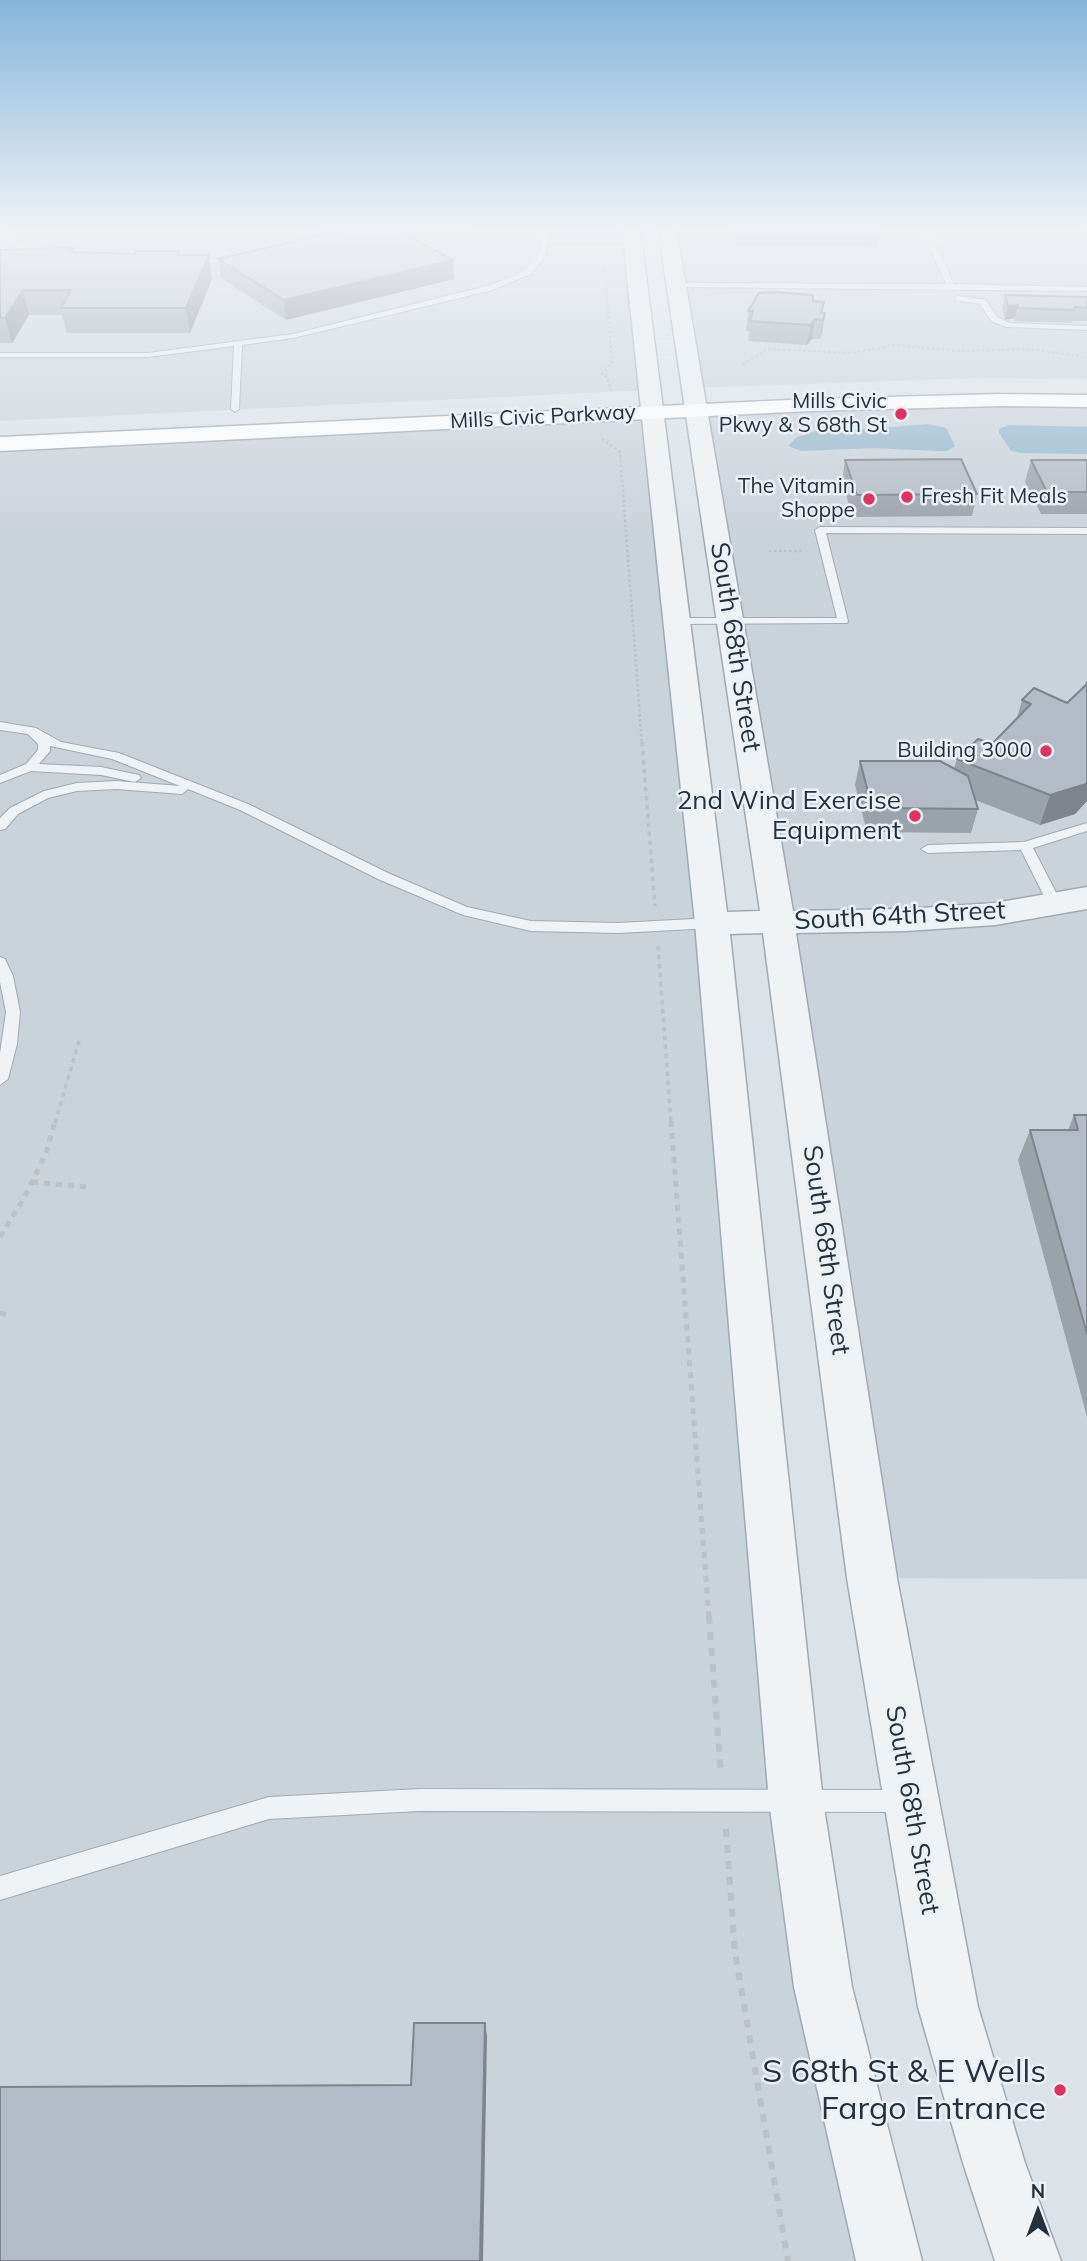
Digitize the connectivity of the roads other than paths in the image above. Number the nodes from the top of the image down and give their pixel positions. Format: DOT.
graph roads {
  1 [pos="303,334"];
  2 [pos="633,334"];
  3 [pos="687,334"];
  4 [pos="238,346"];
  5 [pos="0,355"];
  6 [pos="633,392"];
  7 [pos="702,395"];
  8 [pos="1087,401"];
  9 [pos="263,408"];
  10 [pos="235,409"];
  11 [pos="207,411"];
  12 [pos="0,444"];
  13 [pos="1087,531"];
  14 [pos="676,621"];
  15 [pos="731,621"];
  16 [pos="0,726"];
  17 [pos="40,736"];
  18 [pos="30,767"];
  19 [pos="0,779"];
  20 [pos="209,794"];
  21 [pos="0,826"];
  22 [pos="1087,827"];
  23 [pos="1025,846"];
  24 [pos="928,849"];
  25 [pos="1072,902"];
  26 [pos="778,922"];
  27 [pos="712,923"];
  28 [pos="0,962"];
  29 [pos="0,1079"];
  30 [pos="796,1801"];
  31 [pos="910,1801"];
  32 [pos="0,1888"];
  33 [pos="890,2261"];
  34 [pos="1028,2261"];
  1 -- 4 [label="lane"];
  2 -- 6 [label="street, South 68th Street"];
  3 -- 7 [label="street, South 68th Street"];
  4 -- 5 [label="lane"];
  4 -- 10 [label="lane"];
  6 -- 7 [label="main road, Mills Civic Parkway"];
  6 -- 12 [label="main road, Mills Civic Parkway"];
  6 -- 14 [label="street, South 68th Street"];
  7 -- 8 [label="main road, Mills Civic Parkway"];
  7 -- 15 [label="street, South 68th Street"];
  9 -- 10 [label="main road"];
  10 -- 11 [label="main road"];
  13 -- 15 [label="lane"];
  14 -- 15 [label="lane"];
  14 -- 27 [label="street, South 68th Street"];
  15 -- 26 [label="street, South 68th Street"];
  16 -- 17 [label="lane"];
  17 -- 18 [label="lane"];
  17 -- 20 [label="lane"];
  18 -- 19 [label="lane"];
  18 -- 20 [label="lane"];
  20 -- 21 [label="lane"];
  20 -- 27 [label="lane"];
  22 -- 23 [label="lane"];
  23 -- 24 [label="lane"];
  23 -- 25 [label="lane"];
  25 -- 26 [label="street, South 64th Street"];
  26 -- 27 [label="street, South 64th Street"];
  26 -- 31 [label="street, South 68th Street"];
  27 -- 30 [label="street, South 68th Street"];
  28 -- 29 [label="lane"];
  30 -- 31 [label="lane"];
  30 -- 32 [label="lane"];
  30 -- 33 [label="street, South 68th Street"];
  31 -- 34 [label="street, South 68th Street"];
}
